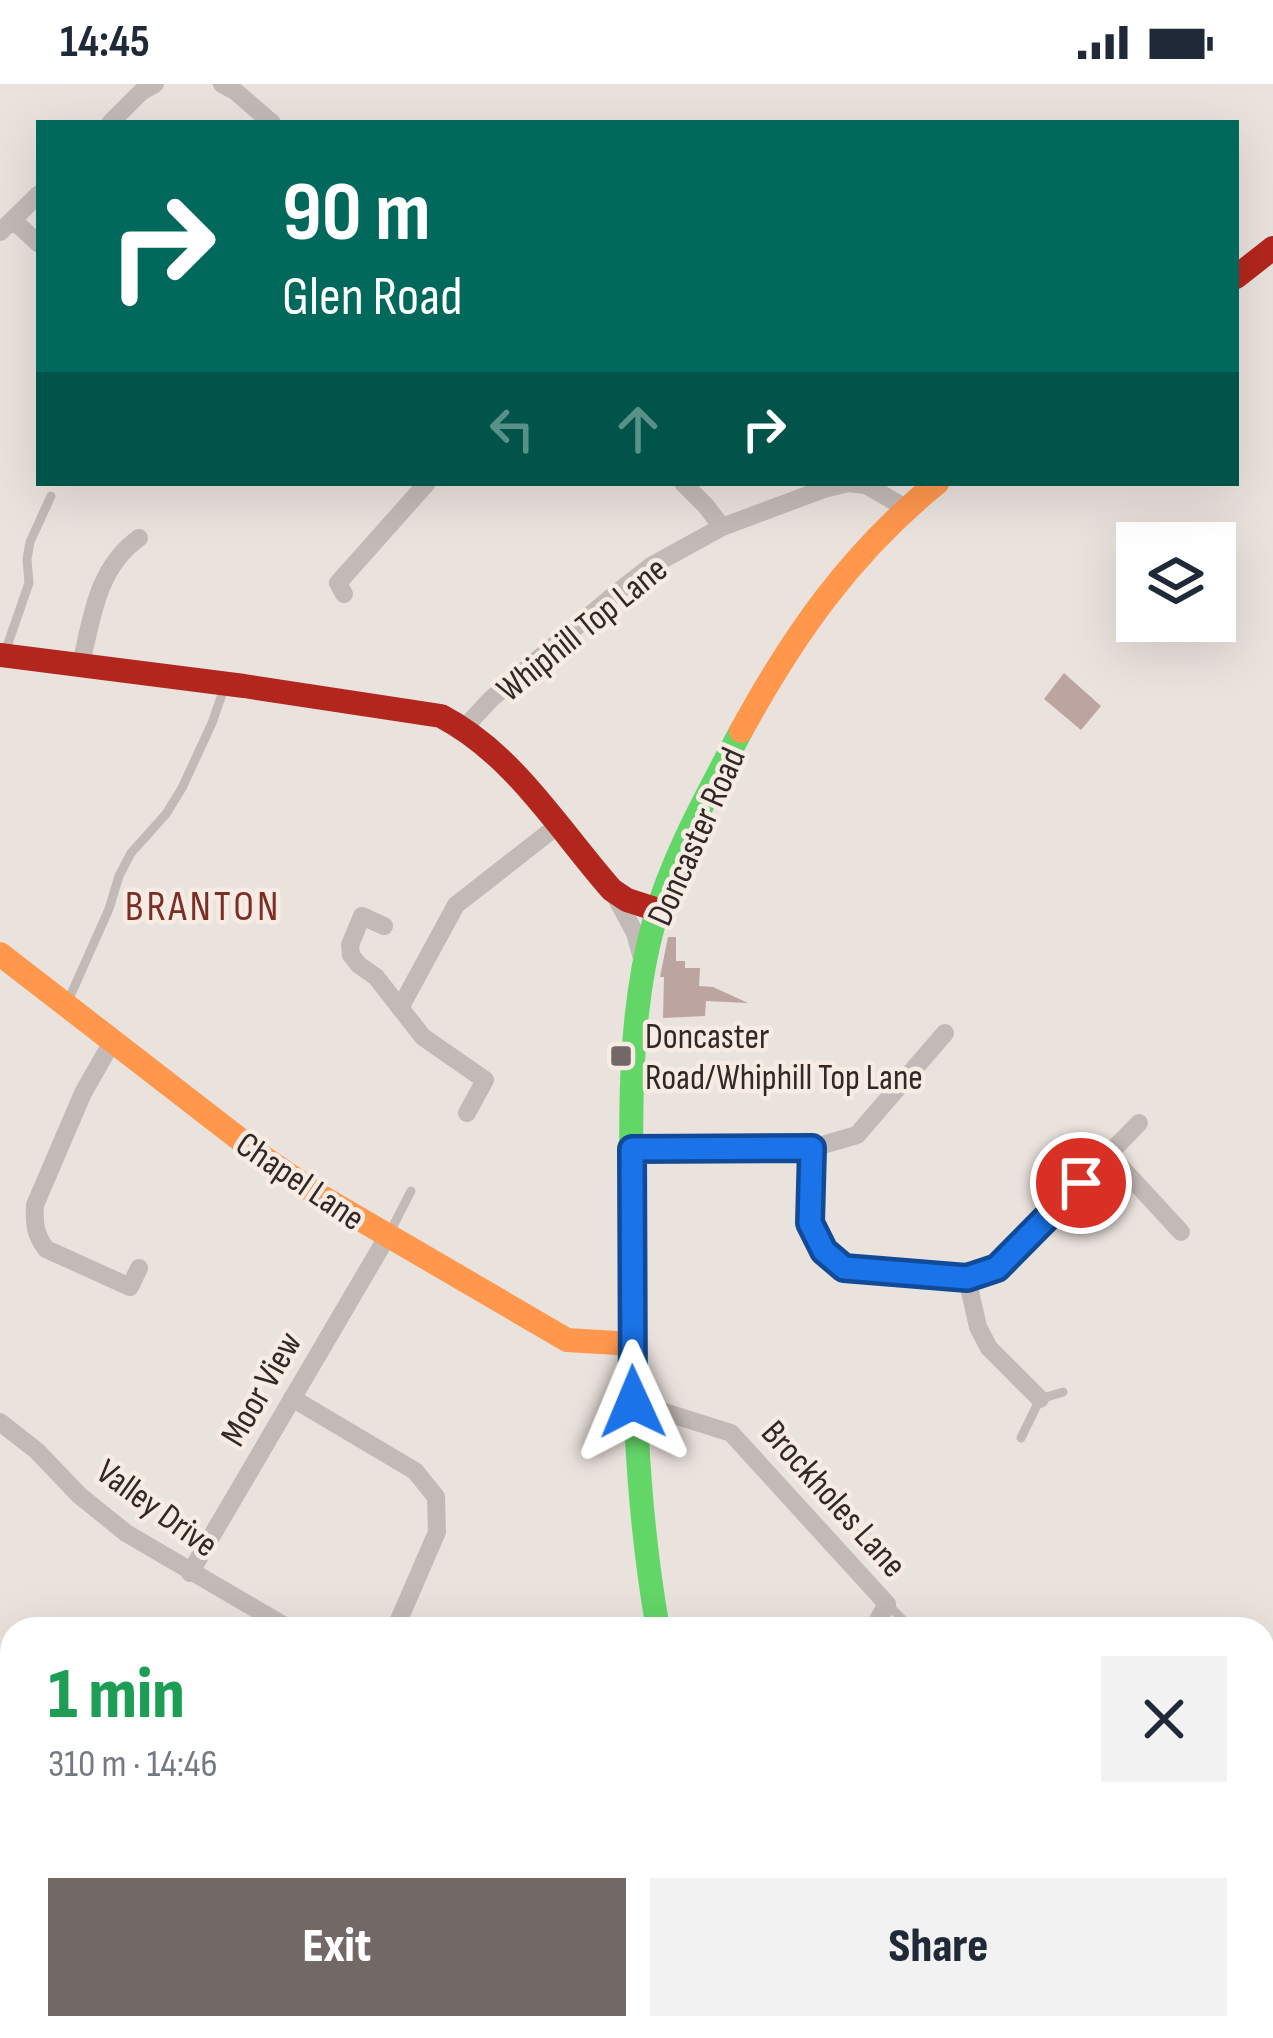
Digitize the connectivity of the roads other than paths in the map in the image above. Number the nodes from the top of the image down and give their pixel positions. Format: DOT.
graph roads {
  1 [pos="155,84"];
  2 [pos="222,84"];
  3 [pos="113,120"];
  4 [pos="269,120"];
  5 [pos="36,197"];
  6 [pos="6,226"];
  7 [pos="36,242"];
  8 [pos="1273,248"];
  9 [pos="1239,275"];
  10 [pos="424,486"];
  11 [pos="686,486"];
  12 [pos="836,486"];
  13 [pos="868,486"];
  14 [pos="933,486"];
  15 [pos="51,496"];
  16 [pos="904,507"];
  17 [pos="722,527"];
  18 [pos="126,541"];
  19 [pos="336,585"];
  20 [pos="2,655"];
  21 [pos="81,664"];
  22 [pos="225,684"];
  23 [pos="465,727"];
  24 [pos="557,826"];
  25 [pos="613,891"];
  26 [pos="658,910"];
  27 [pos="384,926"];
  28 [pos="0,954"];
  29 [pos="645,966"];
  30 [pos="66,1006"];
  31 [pos="400,1008"];
  32 [pos="945,1033"];
  33 [pos="112,1042"];
  34 [pos="467,1113"];
  35 [pos="1139,1123"];
  36 [pos="812,1148"];
  37 [pos="632,1149"];
  38 [pos="1109,1154"];
  39 [pos="411,1191"];
  40 [pos="1181,1232"];
  41 [pos="387,1237"];
  42 [pos="139,1268"];
  43 [pos="967,1278"];
  44 [pos="130,1287"];
  45 [pos="121,1309"];
  46 [pos="633,1344"];
  47 [pos="1063,1392"];
  48 [pos="292,1398"];
  49 [pos="1040,1399"];
  50 [pos="633,1402"];
  51 [pos="0,1422"];
  52 [pos="1022,1438"];
  53 [pos="190,1573"];
  54 [pos="887,1604"];
  55 [pos="257,1617"];
  56 [pos="399,1617"];
  57 [pos="656,1617"];
  58 [pos="880,1617"];
  59 [pos="900,1617"];
  1 -- 3 [label="street"];
  2 -- 4 [label="street"];
  5 -- 6 [label="street"];
  6 -- 7 [label="street"];
  8 -- 9 [label="street"];
  10 -- 19 [label="street"];
  11 -- 17 [label="street"];
  12 -- 17 [label="street, Whiphill Top Lane"];
  13 -- 16 [label="street, Whiphill Top Lane"];
  14 -- 16 [label="street, Doncaster Road"];
  15 -- 20 [label="lane"];
  16 -- 26 [label="street, Doncaster Road"];
  17 -- 23 [label="street, Whiphill Top Lane"];
  18 -- 21 [label="street"];
  20 -- 21 [label="street, Whiphill Top Lane"];
  21 -- 22 [label="street, Whiphill Top Lane"];
  22 -- 23 [label="street, Whiphill Top Lane"];
  22 -- 30 [label="lane"];
  23 -- 24 [label="street, Whiphill Top Lane"];
  24 -- 25 [label="street, Whiphill Top Lane"];
  24 -- 31 [label="street"];
  25 -- 26 [label="street, Whiphill Top Lane"];
  25 -- 29 [label="street"];
  26 -- 29 [label="street, Doncaster Road"];
  27 -- 31 [label="street"];
  28 -- 30 [label="street, Chapel Lane"];
  29 -- 37 [label="street, Doncaster Road"];
  30 -- 33 [label="street, Chapel Lane"];
  31 -- 34 [label="street"];
  32 -- 36 [label="street"];
  33 -- 41 [label="street, Chapel Lane"];
  33 -- 44 [label="street"];
  35 -- 38 [label="street"];
  36 -- 37 [label="street"];
  36 -- 43 [label="street"];
  37 -- 46 [label="street, Doncaster Road"];
  38 -- 40 [label="street"];
  38 -- 43 [label="street"];
  39 -- 41 [label="lane"];
  41 -- 46 [label="street, Chapel Lane"];
  41 -- 48 [label="street, Moor View"];
  42 -- 44 [label="street"];
  43 -- 49 [label="street"];
  44 -- 45 [label="street"];
  46 -- 50 [label="street, Doncaster Road"];
  47 -- 49 [label="lane"];
  48 -- 53 [label="street, Moor View"];
  48 -- 56 [label="street"];
  49 -- 52 [label="lane"];
  50 -- 54 [label="street, Brockholes Lane"];
  50 -- 57 [label="street, Doncaster Road"];
  51 -- 53 [label="street, Valley Drive"];
  53 -- 55 [label="street, Valley Drive"];
  54 -- 58 [label="street"];
  54 -- 59 [label="lane, Brockholes Lane"];
}
